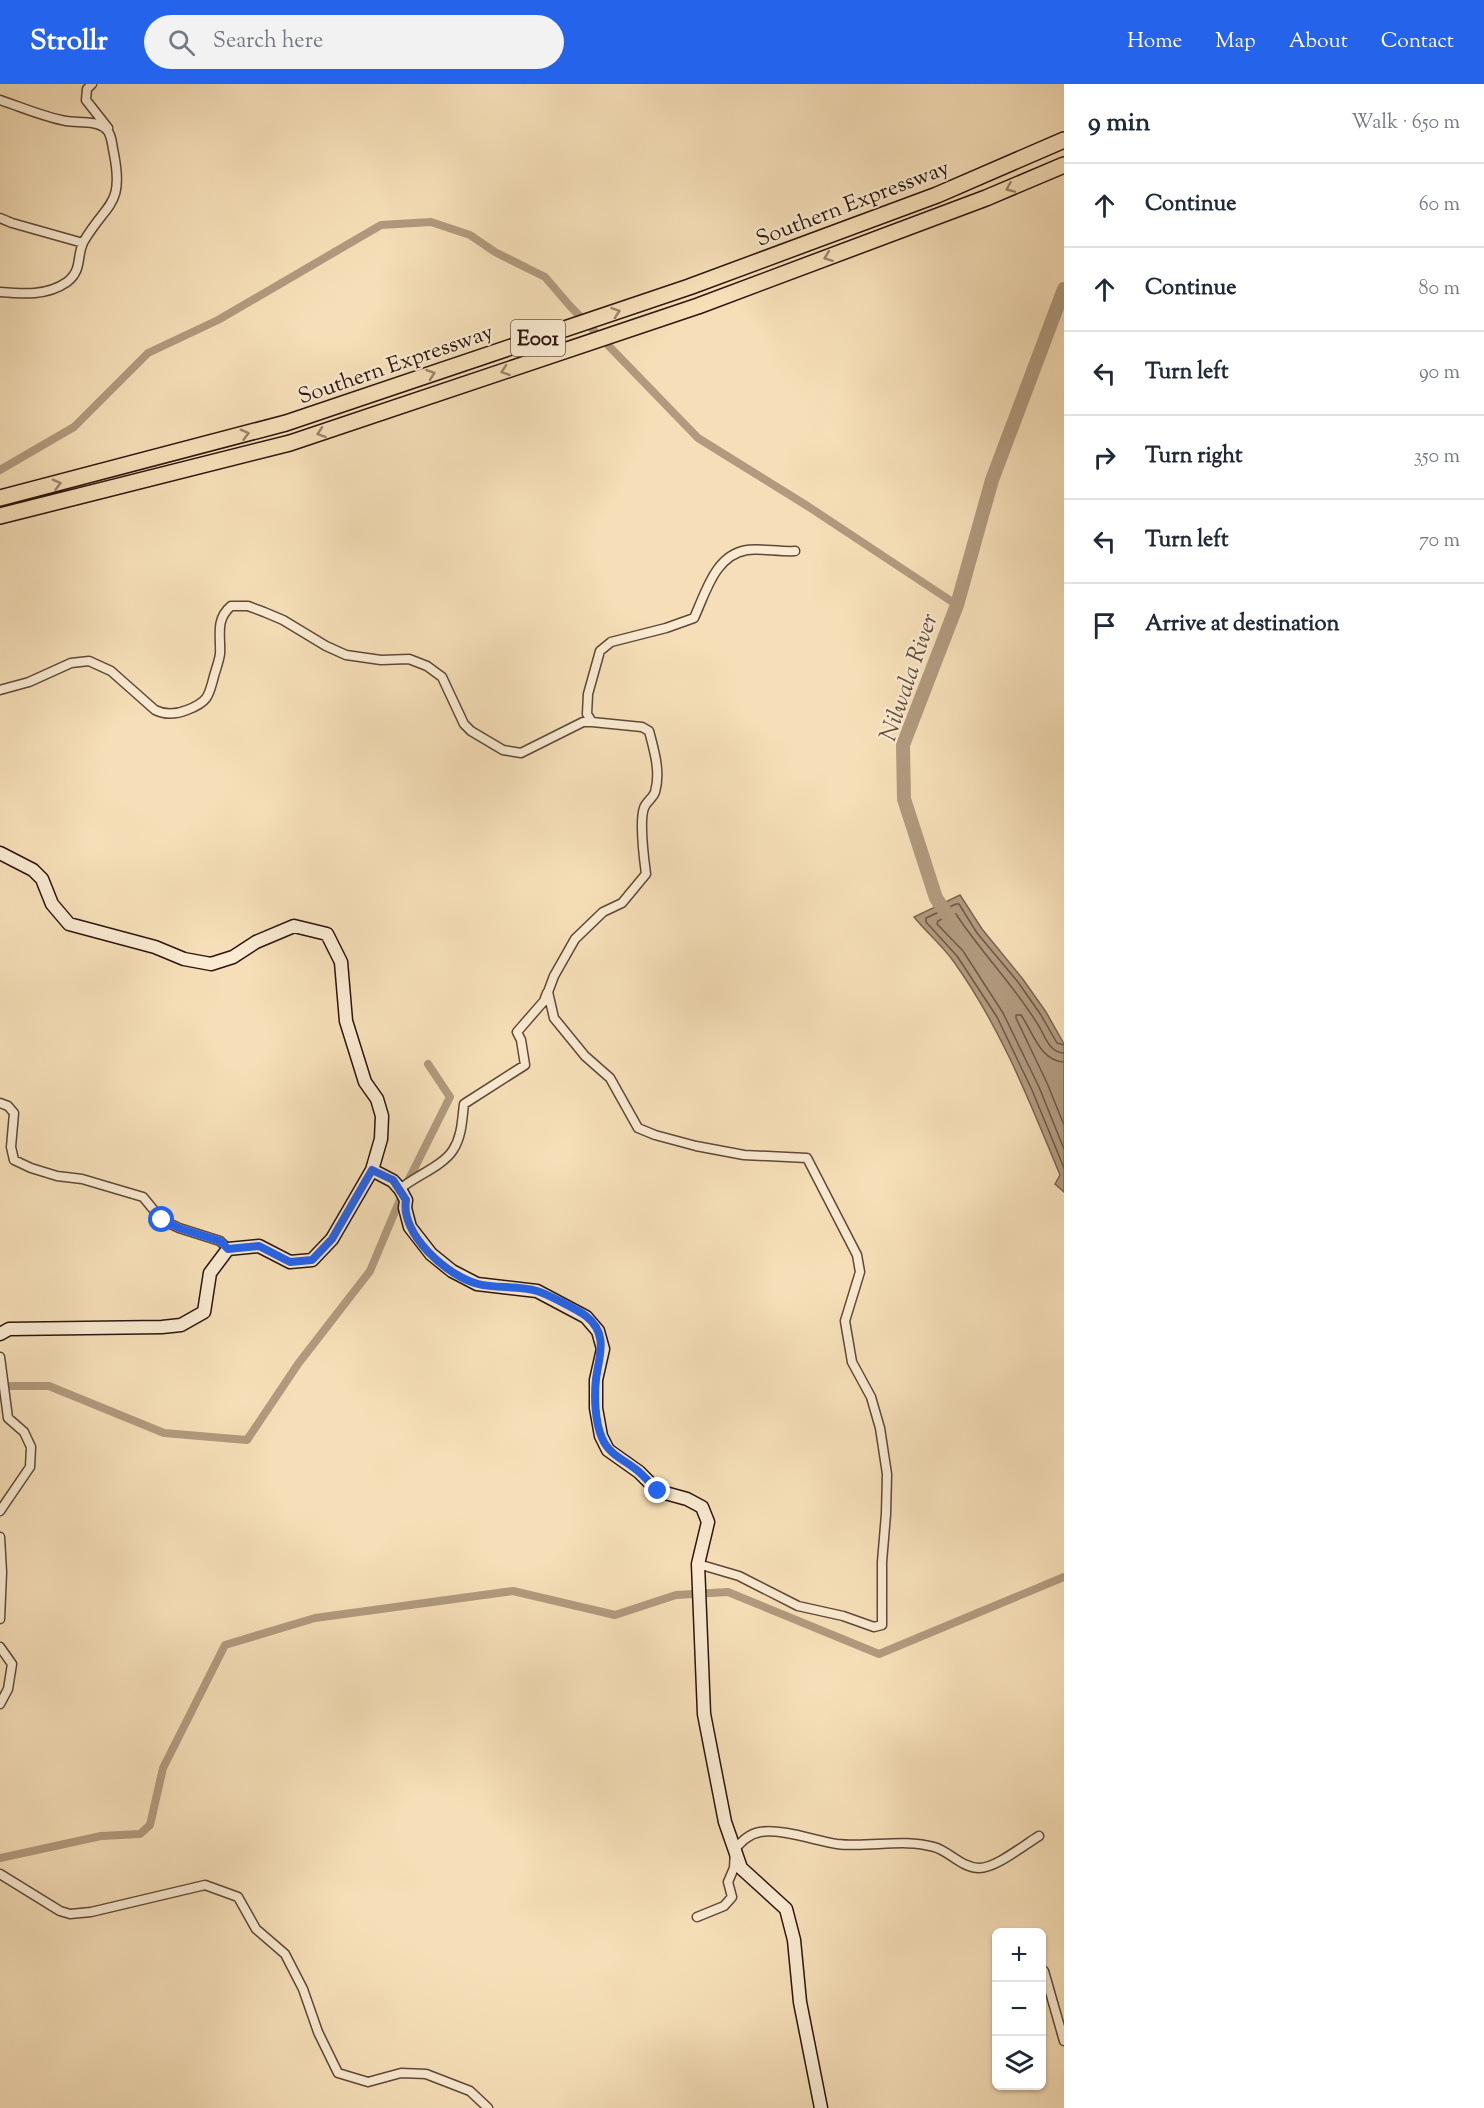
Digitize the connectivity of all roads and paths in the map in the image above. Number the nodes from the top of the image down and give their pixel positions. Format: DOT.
graph roads {
  1 [pos="92,84"];
  2 [pos="0,100"];
  3 [pos="109,131"];
  4 [pos="1064,140"];
  5 [pos="1064,165"];
  6 [pos="0,218"];
  7 [pos="83,243"];
  8 [pos="0,292"];
  9 [pos="0,498"];
  10 [pos="0,516"];
  11 [pos="795,552"];
  12 [pos="0,690"];
  13 [pos="592,722"];
  14 [pos="0,853"];
  15 [pos="548,992"];
  16 [pos="0,1103"];
  17 [pos="372,1170"];
  18 [pos="405,1190"];
  19 [pos="228,1249"];
  20 [pos="0,1334"];
  21 [pos="0,1357"];
  22 [pos="0,1511"];
  23 [pos="0,1537"];
  24 [pos="698,1564"];
  25 [pos="0,1619"];
  26 [pos="0,1647"];
  27 [pos="0,1704"];
  28 [pos="1039,1836"];
  29 [pos="735,1849"];
  30 [pos="0,1874"];
  31 [pos="697,1917"];
  32 [pos="1046,1978"];
  33 [pos="1064,2041"];
  34 [pos="488,2108"];
  35 [pos="821,2108"];
  1 -- 3 [label="street"];
  2 -- 3 [label="street"];
  3 -- 7 [label="street"];
  9 -- 4 [label="highway, Southern Expressway / E001, one-way"];
  5 -- 10 [label="highway, Southern Expressway / E001, one-way"];
  6 -- 7 [label="street"];
  7 -- 8 [label="street"];
  11 -- 13 [label="street"];
  12 -- 13 [label="street"];
  13 -- 15 [label="street"];
  14 -- 17 [label="street"];
  15 -- 18 [label="street"];
  15 -- 24 [label="street"];
  16 -- 19 [label="street"];
  17 -- 18 [label="street"];
  17 -- 19 [label="street"];
  18 -- 24 [label="street"];
  19 -- 20 [label="street"];
  21 -- 22 [label="street"];
  23 -- 25 [label="street"];
  24 -- 29 [label="street"];
  26 -- 27 [label="street"];
  28 -- 29 [label="street"];
  29 -- 31 [label="street"];
  29 -- 35 [label="street"];
  30 -- 34 [label="street"];
  32 -- 33 [label="street"];
}
